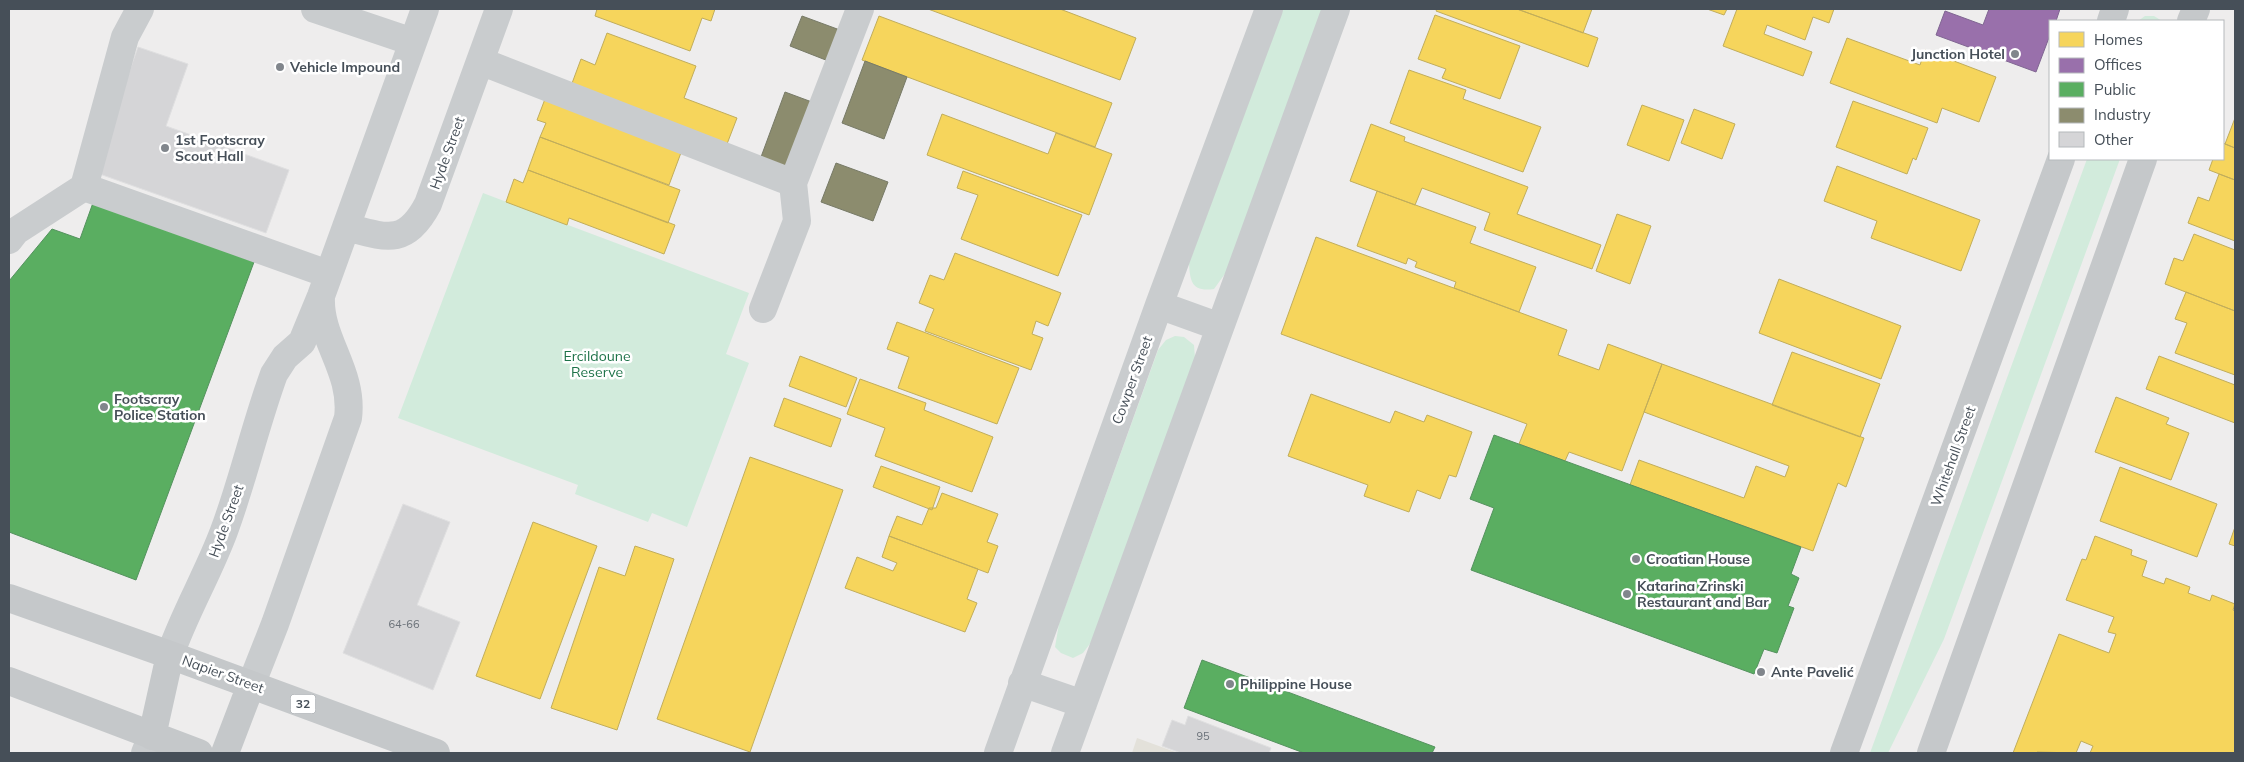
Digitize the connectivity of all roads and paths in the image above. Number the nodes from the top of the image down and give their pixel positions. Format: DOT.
graph roads {
  1 [pos="140,9"];
  2 [pos="315,9"];
  3 [pos="424,9"];
  4 [pos="499,9"];
  5 [pos="860,9"];
  6 [pos="1269,9"];
  7 [pos="1336,9"];
  8 [pos="413,42"];
  9 [pos="480,61"];
  10 [pos="2061,160"];
  11 [pos="2142,160"];
  12 [pos="793,183"];
  13 [pos="84,187"];
  14 [pos="346,227"];
  15 [pos="9,240"];
  16 [pos="325,285"];
  17 [pos="1160,304"];
  18 [pos="763,309"];
  19 [pos="1220,327"];
  20 [pos="9,598"];
  21 [pos="170,655"];
  22 [pos="9,681"];
  23 [pos="1022,682"];
  24 [pos="250,685"];
  25 [pos="1083,704"];
  26 [pos="149,745"];
  27 [pos="199,753"];
  28 [pos="225,753"];
  29 [pos="436,753"];
  30 [pos="998,753"];
  31 [pos="1065,753"];
  32 [pos="1844,753"];
  33 [pos="1931,753"];
  1 -- 13 [label="street"];
  2 -- 8 [label="street"];
  3 -- 8 [label="street, Hyde Street"];
  4 -- 9 [label="street, Hyde Street"];
  5 -- 12 [label="street"];
  6 -- 17 [label="street, Cowper Street"];
  7 -- 19 [label="street"];
  8 -- 14 [label="street, Hyde Street"];
  9 -- 12 [label="street"];
  9 -- 14 [label="street, Hyde Street"];
  10 -- 32 [label="main road, Whitehall Street"];
  11 -- 33 [label="main road"];
  12 -- 18 [label="street"];
  13 -- 15 [label="street"];
  13 -- 16 [label="street"];
  14 -- 16 [label="street, Hyde Street"];
  16 -- 21 [label="street, Hyde Street"];
  16 -- 24 [label="street, Hyde Street"];
  17 -- 19 [label="street"];
  17 -- 23 [label="street, Cowper Street"];
  19 -- 25 [label="street"];
  20 -- 21 [label="main road, Napier Street / 32"];
  21 -- 24 [label="main road, Napier Street / 32"];
  21 -- 26 [label="main road, Hyde Street"];
  22 -- 26 [label="main road"];
  23 -- 25 [label="street"];
  23 -- 30 [label="street, Cowper Street"];
  24 -- 28 [label="main road, Hyde Street"];
  24 -- 29 [label="main road, Napier Street / 32"];
  25 -- 31 [label="street"];
  26 -- 27 [label="main road"];
}
